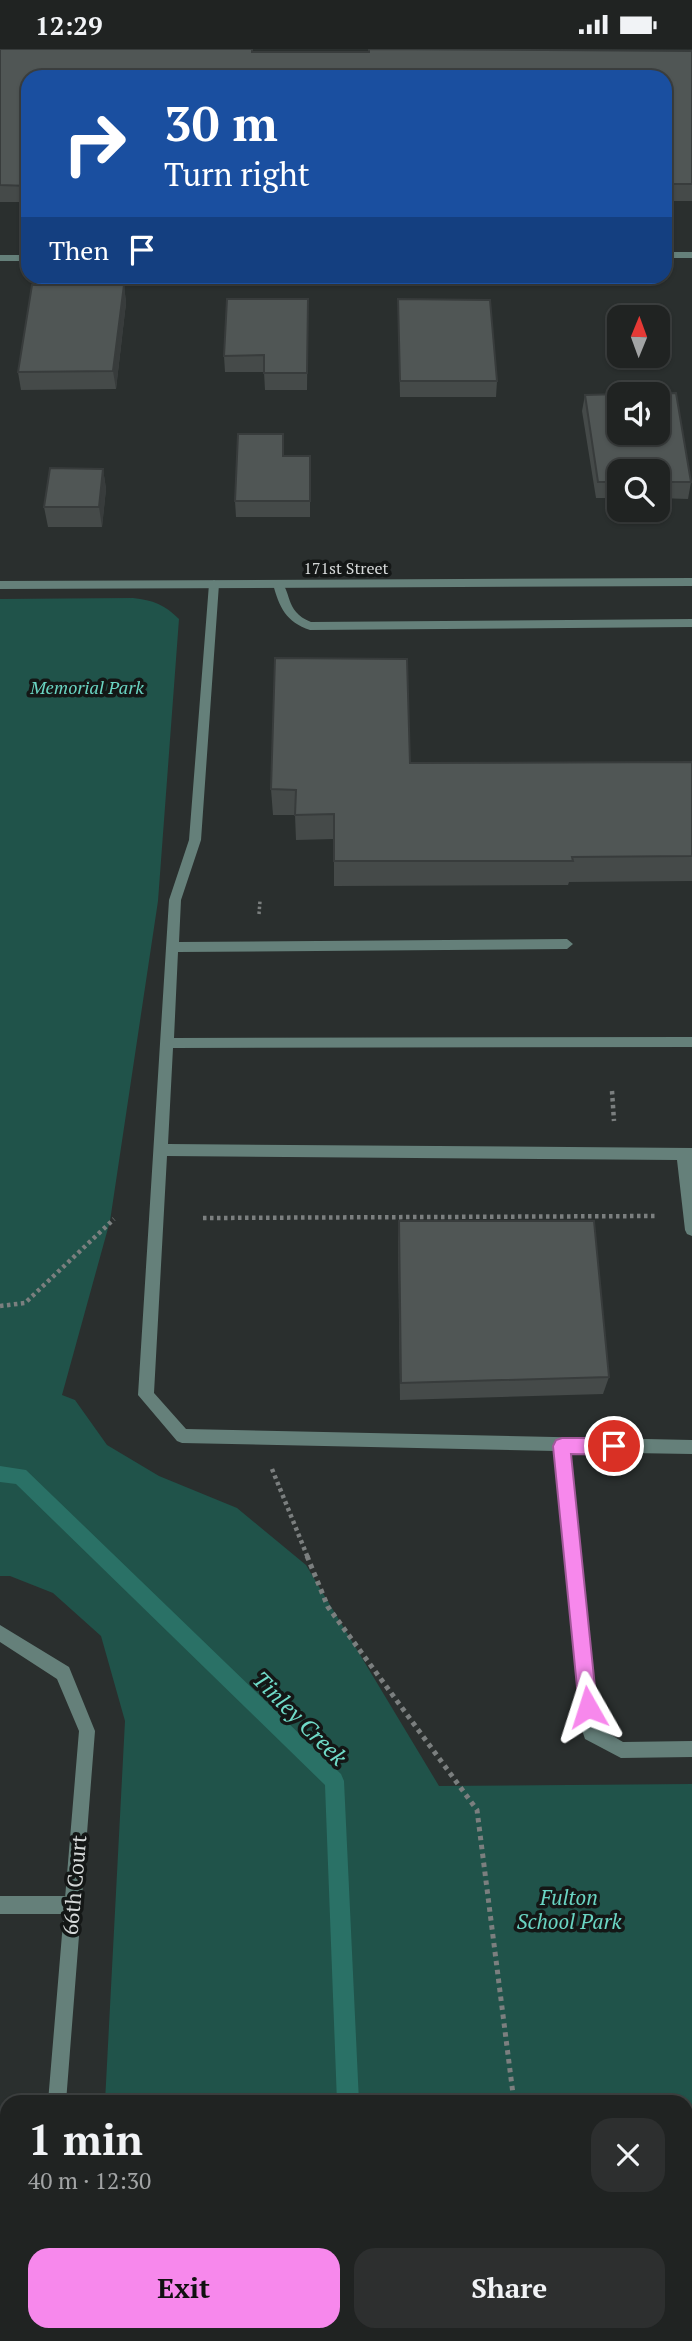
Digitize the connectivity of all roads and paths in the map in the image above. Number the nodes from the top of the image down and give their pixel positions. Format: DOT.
graph roads {
  1 [pos="672,255"];
  2 [pos="692,255"];
  3 [pos="0,258"];
  4 [pos="21,258"];
  5 [pos="692,582"];
  6 [pos="214,584"];
  7 [pos="278,584"];
  8 [pos="0,585"];
  9 [pos="692,623"];
  10 [pos="567,944"];
  11 [pos="172,947"];
  12 [pos="692,1042"];
  13 [pos="167,1043"];
  14 [pos="612,1091"];
  15 [pos="614,1122"];
  16 [pos="161,1150"];
  17 [pos="687,1154"];
  18 [pos="659,1216"];
  19 [pos="114,1219"];
  20 [pos="202,1219"];
  21 [pos="692,1230"];
  22 [pos="0,1306"];
  23 [pos="562,1446"];
  24 [pos="692,1447"];
  25 [pos="275,1482"];
  26 [pos="0,1633"];
  27 [pos="692,1749"];
  28 [pos="0,1905"];
  29 [pos="73,1905"];
  30 [pos="58,2095"];
  31 [pos="513,2095"];
  1 -- 2 [label="street"];
  3 -- 4 [label="street"];
  5 -- 7 [label="street, 171st Street"];
  6 -- 7 [label="street, 171st Street"];
  6 -- 8 [label="street, 171st Street"];
  6 -- 11 [label="street"];
  7 -- 9 [label="street"];
  10 -- 11 [label="street"];
  11 -- 13 [label="street"];
  12 -- 13 [label="street"];
  13 -- 16 [label="street"];
  14 -- 15 [label="path"];
  16 -- 17 [label="street"];
  16 -- 23 [label="street"];
  17 -- 21 [label="street"];
  18 -- 20 [label="path"];
  19 -- 22 [label="path"];
  23 -- 24 [label="street"];
  23 -- 27 [label="street"];
  25 -- 31 [label="path"];
  26 -- 29 [label="street, 66th Court"];
  28 -- 29 [label="street"];
  29 -- 30 [label="street, 66th Court"];
}
